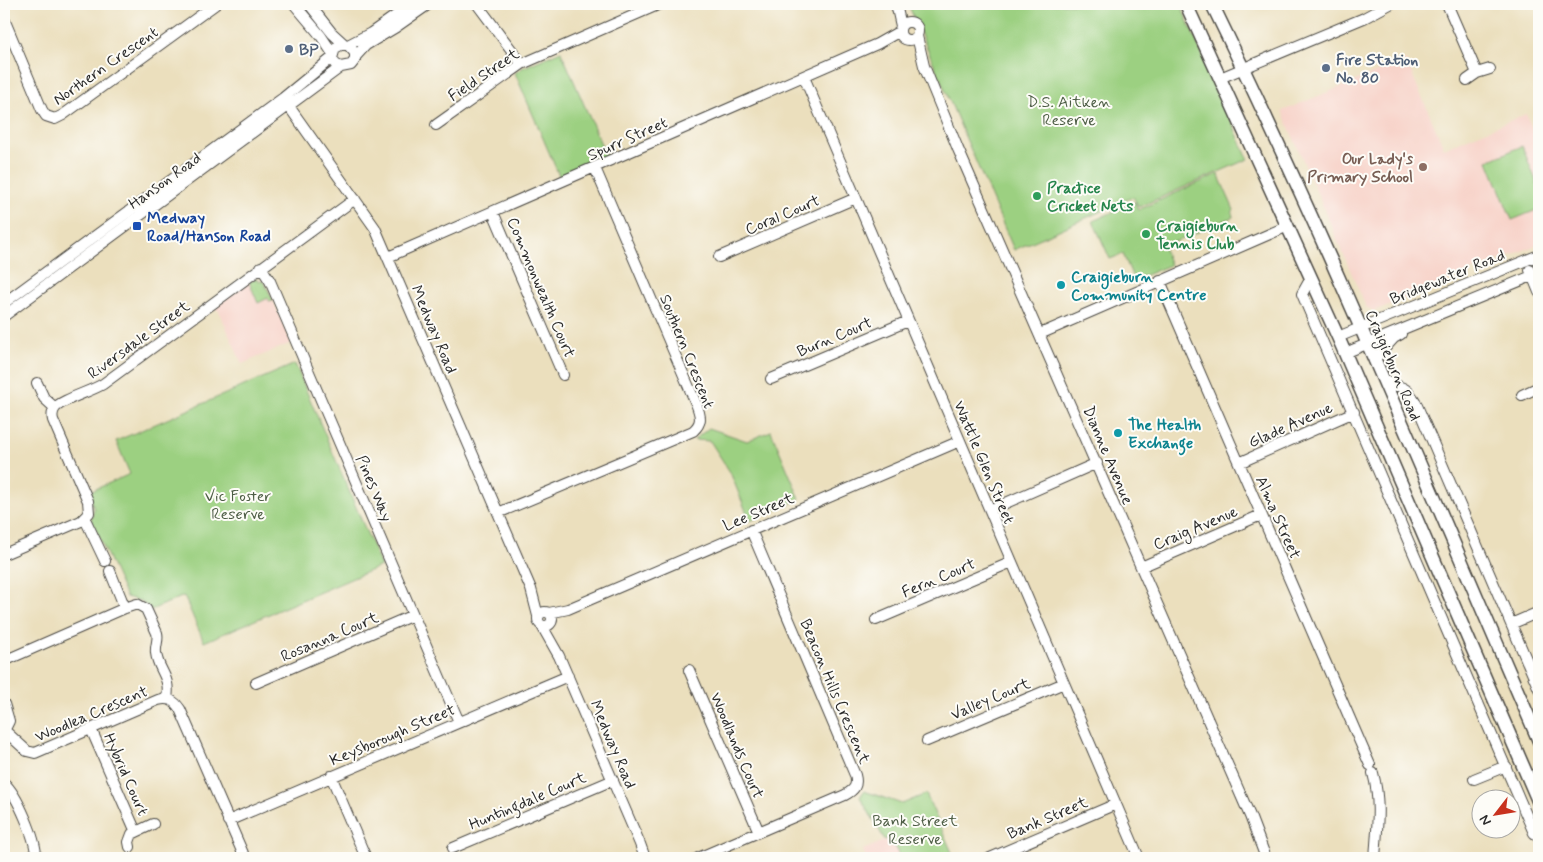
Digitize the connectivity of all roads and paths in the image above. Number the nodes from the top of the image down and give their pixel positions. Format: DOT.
graph roads {
  1 [pos="216,4"];
  2 [pos="294,4"];
  3 [pos="412,4"];
  4 [pos="429,4"];
  5 [pos="477,4"];
  6 [pos="660,4"];
  7 [pos="897,4"];
  8 [pos="1186,4"];
  9 [pos="1212,4"];
  10 [pos="1390,4"];
  11 [pos="1447,4"];
  12 [pos="312,8"];
  13 [pos="306,18"];
  14 [pos="4,19"];
  15 [pos="911,22"];
  16 [pos="906,34"];
  17 [pos="346,45"];
  18 [pos="332,56"];
  19 [pos="356,56"];
  20 [pos="522,64"];
  21 [pos="341,67"];
  22 [pos="1490,69"];
  23 [pos="1244,72"];
  24 [pos="1477,72"];
  25 [pos="804,77"];
  26 [pos="1220,78"];
  27 [pos="1466,80"];
  28 [pos="286,103"];
  29 [pos="436,126"];
  30 [pos="594,168"];
  31 [pos="856,198"];
  32 [pos="355,199"];
  33 [pos="493,212"];
  34 [pos="1288,226"];
  35 [pos="1539,255"];
  36 [pos="388,257"];
  37 [pos="719,257"];
  38 [pos="1526,261"];
  39 [pos="261,267"];
  40 [pos="1536,274"];
  41 [pos="1311,278"];
  42 [pos="1160,281"];
  43 [pos="1539,292"];
  44 [pos="1416,305"];
  45 [pos="5,309"];
  46 [pos="908,320"];
  47 [pos="1422,320"];
  48 [pos="1360,327"];
  49 [pos="1040,334"];
  50 [pos="1338,337"];
  51 [pos="1367,344"];
  52 [pos="1345,353"];
  53 [pos="1374,360"];
  54 [pos="563,375"];
  55 [pos="771,379"];
  56 [pos="1383,380"];
  57 [pos="37,383"];
  58 [pos="1539,386"];
  59 [pos="1522,395"];
  60 [pos="55,408"];
  61 [pos="1354,412"];
  62 [pos="960,441"];
  63 [pos="1096,463"];
  64 [pos="1238,463"];
  65 [pos="990,510"];
  66 [pos="498,514"];
  67 [pos="1261,515"];
  68 [pos="85,519"];
  69 [pos="750,530"];
  70 [pos="4,554"];
  71 [pos="105,561"];
  72 [pos="1012,562"];
  73 [pos="1141,567"];
  74 [pos="110,571"];
  75 [pos="1453,602"];
  76 [pos="126,608"];
  77 [pos="1539,612"];
  78 [pos="413,615"];
  79 [pos="546,618"];
  80 [pos="876,620"];
  81 [pos="1511,624"];
  82 [pos="1446,625"];
  83 [pos="4,661"];
  84 [pos="689,670"];
  85 [pos="568,676"];
  86 [pos="256,683"];
  87 [pos="1064,683"];
  88 [pos="1539,689"];
  89 [pos="167,698"];
  90 [pos="4,704"];
  91 [pos="459,722"];
  92 [pos="1536,726"];
  93 [pos="91,729"];
  94 [pos="4,730"];
  95 [pos="927,741"];
  96 [pos="1539,741"];
  97 [pos="1506,766"];
  98 [pos="331,776"];
  99 [pos="1474,779"];
  100 [pos="613,780"];
  101 [pos="4,783"];
  102 [pos="1539,803"];
  103 [pos="1116,804"];
  104 [pos="228,821"];
  105 [pos="153,824"];
  106 [pos="136,832"];
  107 [pos="759,832"];
  108 [pos="1539,836"];
  109 [pos="640,844"];
  110 [pos="130,847"];
  111 [pos="453,848"];
  112 [pos="1265,857"];
  113 [pos="36,858"];
  114 [pos="245,858"];
  115 [pos="366,858"];
  116 [pos="645,858"];
  117 [pos="649,858"];
  118 [pos="698,858"];
  119 [pos="990,858"];
  120 [pos="1139,858"];
  121 [pos="1375,858"];
  1 -- 14 [label="street, Northern Crescent"];
  2 -- 13 [label="street"];
  3 -- 17 [label="street"];
  4 -- 19 [label="street"];
  5 -- 20 [label="street"];
  6 -- 20 [label="street, Field Street"];
  7 -- 15 [label="street, Dianne Avenue"];
  7 -- 16 [label="street, Dianne Avenue"];
  8 -- 26 [label="main road"];
  9 -- 23 [label="main road, Craigieburn Road"];
  10 -- 23 [label="street"];
  11 -- 24 [label="street"];
  12 -- 13 [label="street"];
  12 -- 17 [label="street"];
  13 -- 18 [label="street"];
  15 -- 16 [label="street, Spurr Street"];
  15 -- 16 [label="street, Dianne Avenue"];
  16 -- 25 [label="street, Spurr Street"];
  16 -- 49 [label="street, Dianne Avenue"];
  17 -- 18 [label="street"];
  17 -- 19 [label="street"];
  18 -- 21 [label="street"];
  18 -- 28 [label="street, Hanson Road"];
  19 -- 21 [label="street"];
  20 -- 29 [label="street, Field Street"];
  21 -- 28 [label="street, Hanson Road"];
  22 -- 24 [label="street"];
  23 -- 26 [label="street"];
  23 -- 48 [label="main road, Craigieburn Road"];
  24 -- 27 [label="street"];
  25 -- 30 [label="street, Spurr Street"];
  25 -- 31 [label="street, Wattle Glen Street"];
  26 -- 34 [label="main road"];
  28 -- 32 [label="street, Medway Road"];
  28 -- 45 [label="street, Hanson Road"];
  30 -- 33 [label="street, Spurr Street"];
  30 -- 66 [label="street, Southern Crescent"];
  31 -- 37 [label="street, Coral Court"];
  31 -- 46 [label="street, Wattle Glen Street"];
  32 -- 36 [label="street, Medway Road"];
  32 -- 39 [label="street, Riversdale Street"];
  33 -- 36 [label="street, Spurr Street"];
  33 -- 54 [label="street, Commonwealth Court"];
  34 -- 41 [label="main road"];
  34 -- 42 [label="street"];
  35 -- 38 [label="street, Bridgewater Road"];
  36 -- 66 [label="street, Medway Road"];
  38 -- 40 [label="street"];
  38 -- 44 [label="street, Bridgewater Road"];
  39 -- 60 [label="street, Riversdale Street"];
  39 -- 78 [label="street, Pines Way"];
  40 -- 43 [label="street"];
  40 -- 47 [label="street, Bridgewater Road"];
  41 -- 50 [label="main road"];
  41 -- 61 [label="street"];
  42 -- 49 [label="street"];
  42 -- 64 [label="street, Alma Street"];
  44 -- 47 [label="street"];
  44 -- 48 [label="street, Bridgewater Road"];
  46 -- 55 [label="street, Burn Court"];
  46 -- 62 [label="street, Wattle Glen Street"];
  47 -- 51 [label="street, Bridgewater Road"];
  47 -- 53 [label="street"];
  48 -- 50 [label="street, Bridgewater Road"];
  48 -- 51 [label="main road, Craigieburn Road"];
  49 -- 63 [label="street, Dianne Avenue"];
  50 -- 52 [label="main road"];
  51 -- 52 [label="street, Bridgewater Road"];
  51 -- 53 [label="main road, Craigieburn Road"];
  52 -- 75 [label="main road"];
  53 -- 56 [label="main road, Craigieburn Road"];
  56 -- 81 [label="street"];
  56 -- 92 [label="main road, Craigieburn Road"];
  57 -- 60 [label="street"];
  58 -- 59 [label="street"];
  60 -- 68 [label="street"];
  61 -- 64 [label="street, Glade Avenue"];
  61 -- 82 [label="street"];
  62 -- 65 [label="street, Wattle Glen Street"];
  62 -- 69 [label="street, Lee Street"];
  63 -- 65 [label="street"];
  63 -- 73 [label="street, Dianne Avenue"];
  64 -- 67 [label="street, Alma Street"];
  65 -- 72 [label="street, Wattle Glen Street"];
  66 -- 79 [label="street, Medway Road"];
  67 -- 73 [label="street, Craig Avenue"];
  67 -- 121 [label="street, Alma Street"];
  68 -- 70 [label="street"];
  68 -- 71 [label="street"];
  69 -- 79 [label="street, Lee Street"];
  69 -- 107 [label="street, Beacon Hills Crescent"];
  72 -- 80 [label="street, Fern Court"];
  72 -- 87 [label="street, Wattle Glen Street"];
  73 -- 112 [label="street, Dianne Avenue"];
  74 -- 76 [label="street"];
  75 -- 82 [label="street"];
  75 -- 102 [label="main road"];
  76 -- 83 [label="street"];
  76 -- 89 [label="street"];
  77 -- 81 [label="street"];
  78 -- 86 [label="street, Rosanna Court"];
  78 -- 91 [label="street, Pines Way"];
  79 -- 85 [label="street, Medway Road"];
  81 -- 88 [label="street"];
  82 -- 97 [label="street"];
  84 -- 107 [label="street, Woodlands Court"];
  85 -- 91 [label="street, Keysborough Street"];
  85 -- 100 [label="street, Medway Road"];
  87 -- 95 [label="street, Valley Court"];
  87 -- 103 [label="street, Wattle Glen Street"];
  89 -- 93 [label="street, Woodlea Crescent"];
  89 -- 104 [label="street, Woodlea Crescent"];
  90 -- 94 [label="street"];
  91 -- 98 [label="street, Keysborough Street"];
  92 -- 96 [label="main road, Craigieburn Road"];
  93 -- 94 [label="street, Woodlea Crescent"];
  93 -- 106 [label="street, Hybrid Court"];
  97 -- 99 [label="street"];
  97 -- 108 [label="street"];
  98 -- 104 [label="street, Keysborough Street"];
  98 -- 115 [label="street"];
  100 -- 109 [label="street, Medway Road"];
  100 -- 111 [label="street, Huntingdale Court"];
  101 -- 113 [label="street"];
  103 -- 119 [label="street, Bank Street"];
  103 -- 120 [label="street, Wattle Glen Street"];
  104 -- 114 [label="street, Woodlea Crescent"];
  105 -- 106 [label="street, Hybrid Court"];
  106 -- 110 [label="street, Hybrid Court"];
  107 -- 118 [label="street, Beacon Hills Crescent"];
  109 -- 116 [label="street, Medway Road"];
  109 -- 117 [label="street, Medway Road"];
}
